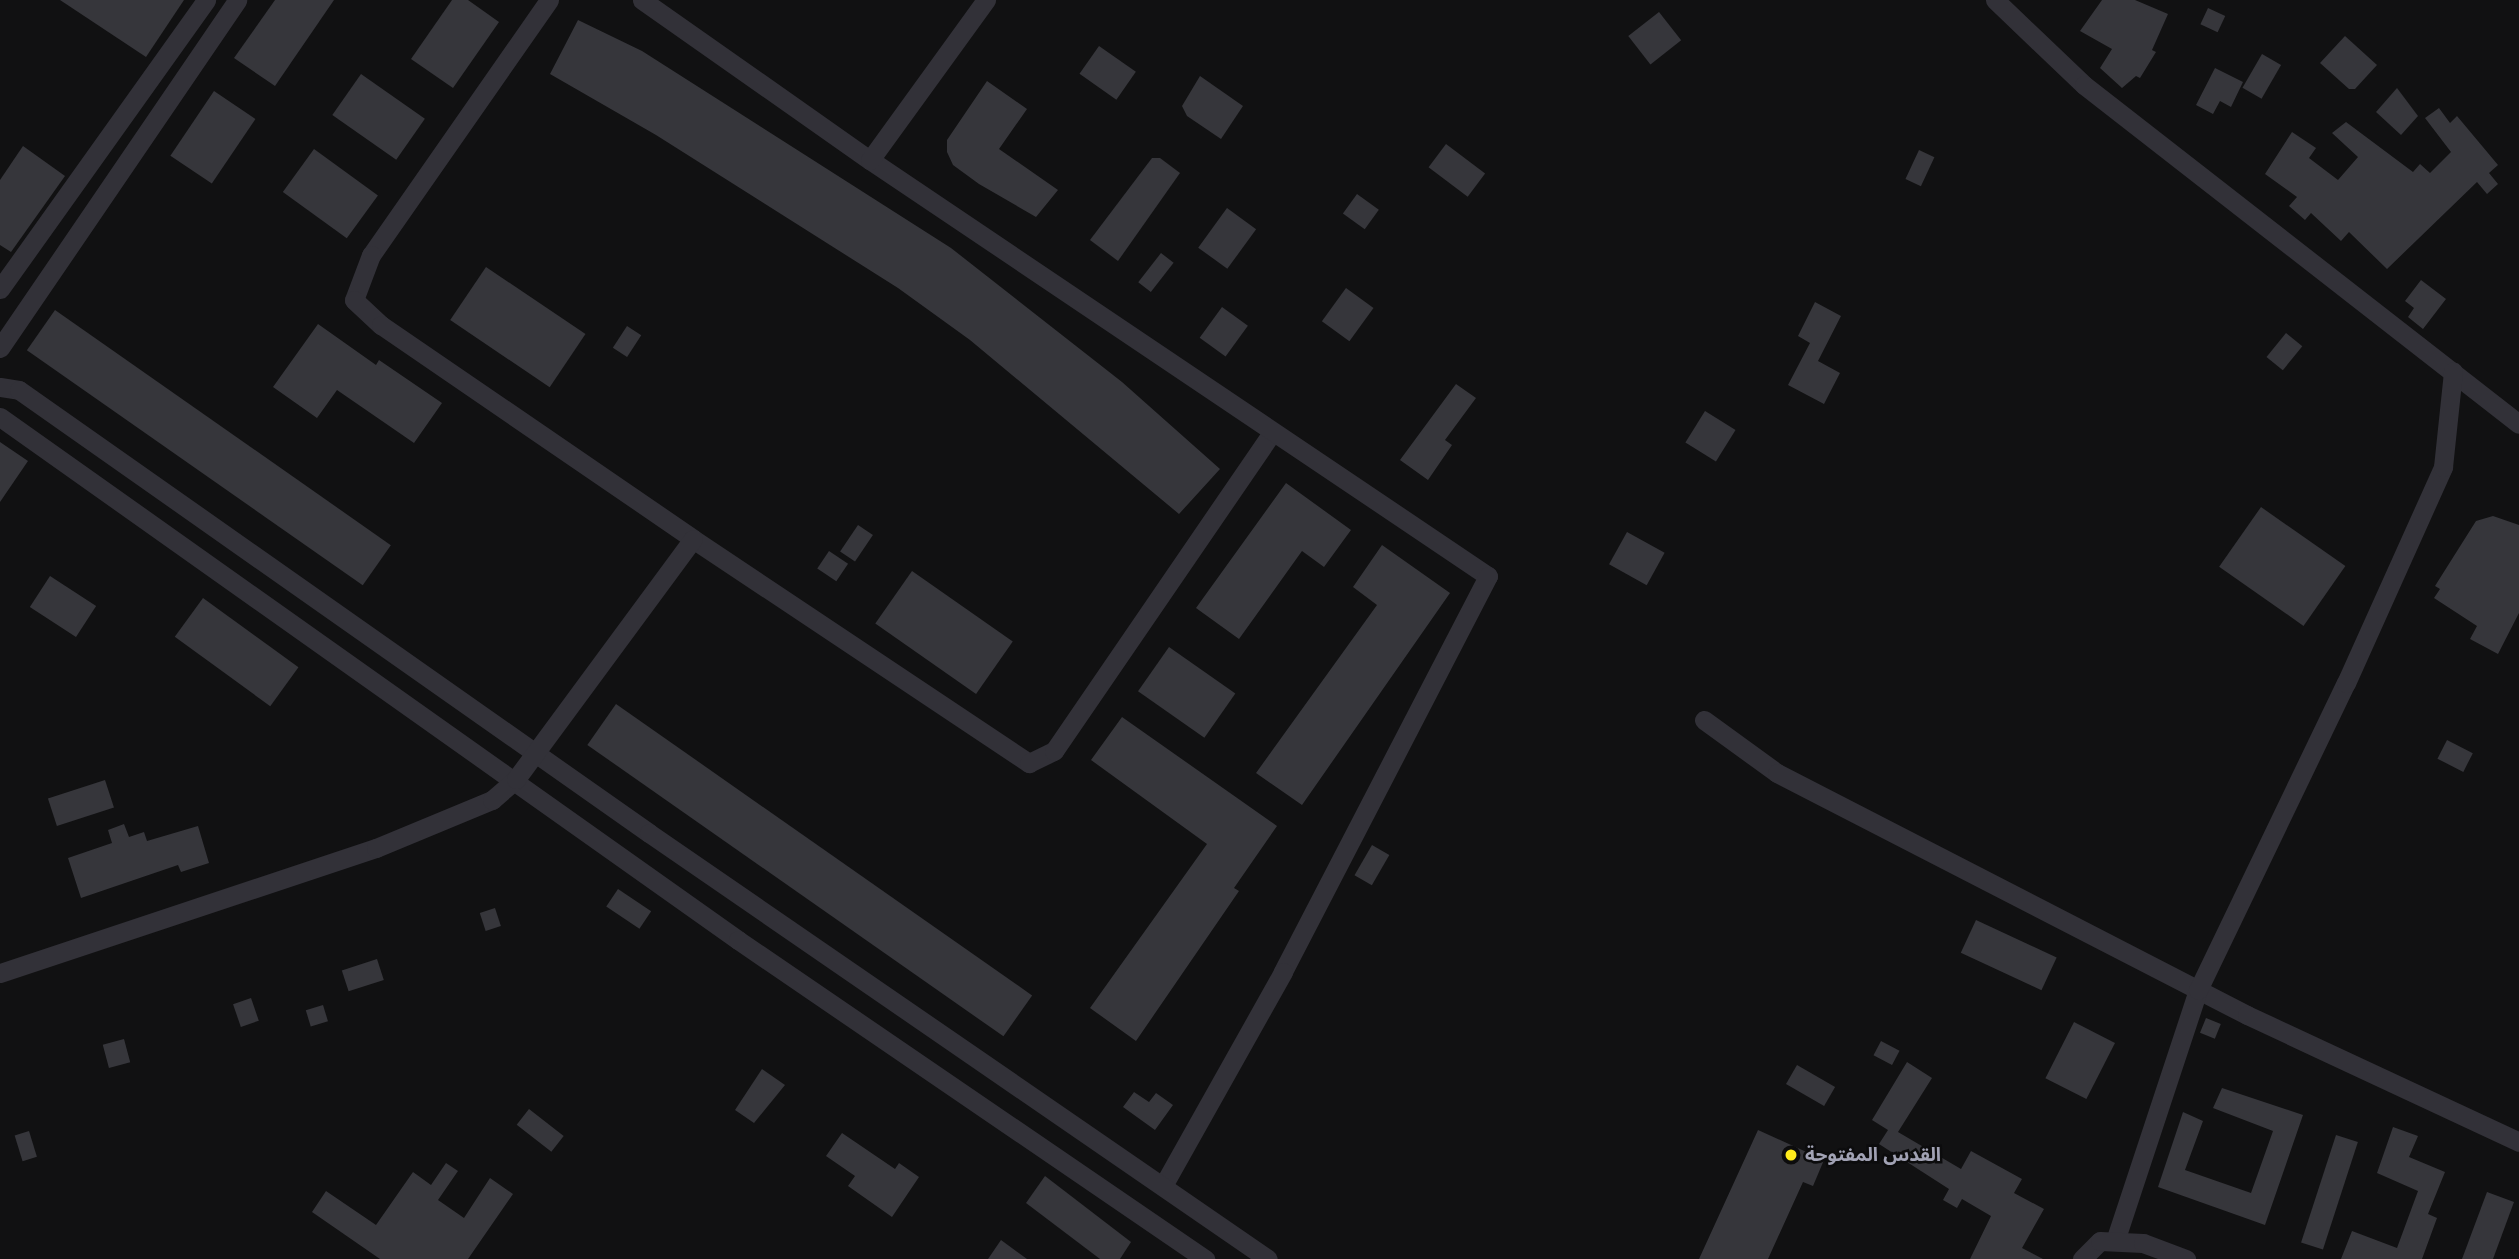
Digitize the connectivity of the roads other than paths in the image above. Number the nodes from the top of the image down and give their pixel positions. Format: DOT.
graph roads {
  1 [pos="206,0"];
  2 [pos="237,0"];
  3 [pos="549,0"];
  4 [pos="642,0"];
  5 [pos="986,0"];
  6 [pos="1995,0"];
  7 [pos="870,160"];
  8 [pos="0,289"];
  9 [pos="0,348"];
  10 [pos="2453,372"];
  11 [pos="0,387"];
  12 [pos="0,416"];
  13 [pos="2519,424"];
  14 [pos="1272,433"];
  15 [pos="693,540"];
  16 [pos="1704,720"];
  17 [pos="534,749"];
  18 [pos="516,779"];
  19 [pos="0,973"];
  20 [pos="2198,990"];
  21 [pos="2519,1142"];
  22 [pos="1164,1184"];
  23 [pos="2115,1241"];
  24 [pos="1205,1259"];
  25 [pos="1268,1259"];
  26 [pos="2082,1259"];
  27 [pos="2186,1259"];
  1 -- 8 [label="street"];
  2 -- 9 [label="street"];
  3 -- 15 [label="street"];
  4 -- 7 [label="street"];
  5 -- 7 [label="street"];
  6 -- 10 [label="street"];
  7 -- 14 [label="street"];
  10 -- 13 [label="street"];
  10 -- 20 [label="street"];
  11 -- 17 [label="street"];
  12 -- 18 [label="street"];
  14 -- 15 [label="street"];
  14 -- 22 [label="street"];
  15 -- 17 [label="street"];
  16 -- 20 [label="street"];
  17 -- 18 [label="street"];
  17 -- 22 [label="street"];
  18 -- 19 [label="street"];
  18 -- 24 [label="street"];
  20 -- 21 [label="street"];
  20 -- 23 [label="street"];
  22 -- 25 [label="street"];
  23 -- 26 [label="street"];
  23 -- 27 [label="street"];
}
